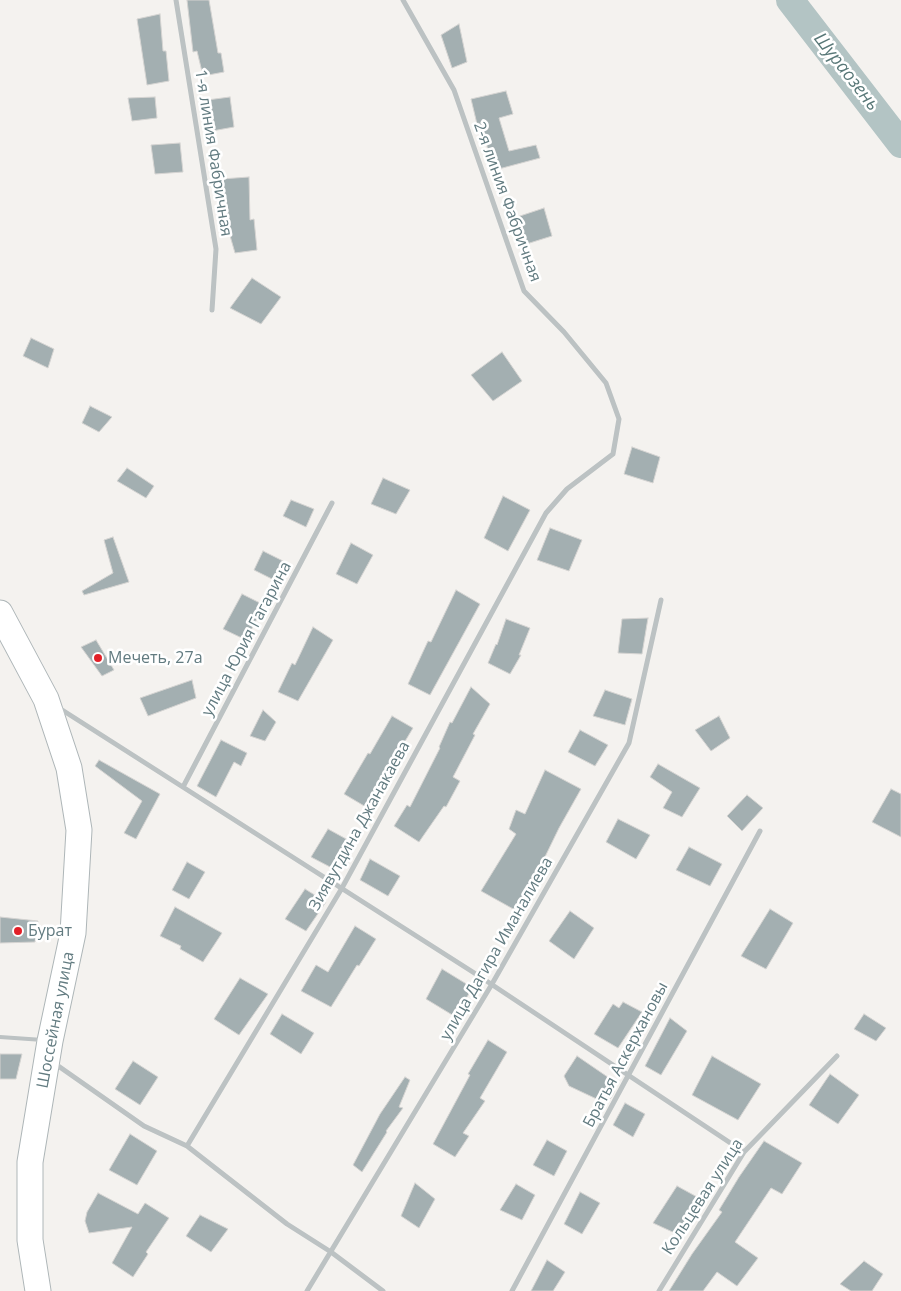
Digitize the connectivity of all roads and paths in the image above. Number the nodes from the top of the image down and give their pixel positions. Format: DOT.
graph roads {
  1 [pos="176,0"];
  2 [pos="403,0"];
  3 [pos="212,310"];
  4 [pos="332,503"];
  5 [pos="546,513"];
  6 [pos="661,600"];
  7 [pos="0,613"];
  8 [pos="46,699"];
  9 [pos="183,787"];
  10 [pos="760,831"];
  11 [pos="342,888"];
  12 [pos="492,984"];
  13 [pos="0,1037"];
  14 [pos="48,1049"];
  15 [pos="837,1056"];
  16 [pos="630,1075"];
  17 [pos="187,1146"];
  18 [pos="744,1152"];
  19 [pos="331,1252"];
  20 [pos="38,1291"];
  21 [pos="307,1291"];
  22 [pos="383,1291"];
  23 [pos="512,1291"];
  24 [pos="659,1291"];
  1 -- 3 [label="street, 1-я линия Фабричная"];
  2 -- 5 [label="street, 2-я линия Фабричная"];
  4 -- 9 [label="street, улица Юрия Гагарина"];
  5 -- 11 [label="street, Зиявутдина Джанакаева"];
  6 -- 12 [label="street, улица Дагира Иманалиева"];
  7 -- 8 [label="main road, Шоссейная улица"];
  8 -- 9 [label="street"];
  8 -- 14 [label="main road, Шоссейная улица"];
  9 -- 11 [label="street"];
  10 -- 16 [label="street, Братья Аскерхановы"];
  11 -- 12 [label="street"];
  11 -- 17 [label="street, Зиявутдина Джанакаева"];
  12 -- 16 [label="street"];
  12 -- 19 [label="street, улица Дагира Иманалиева"];
  13 -- 14 [label="lane"];
  14 -- 17 [label="street"];
  14 -- 20 [label="main road, Шоссейная улица"];
  15 -- 18 [label="street, Кольцевая улица"];
  16 -- 18 [label="street"];
  16 -- 23 [label="street, Братья Аскерхановы"];
  17 -- 19 [label="street"];
  18 -- 24 [label="street, Кольцевая улица"];
  19 -- 21 [label="street, улица Дагира Иманалиева"];
  19 -- 22 [label="street"];
}
